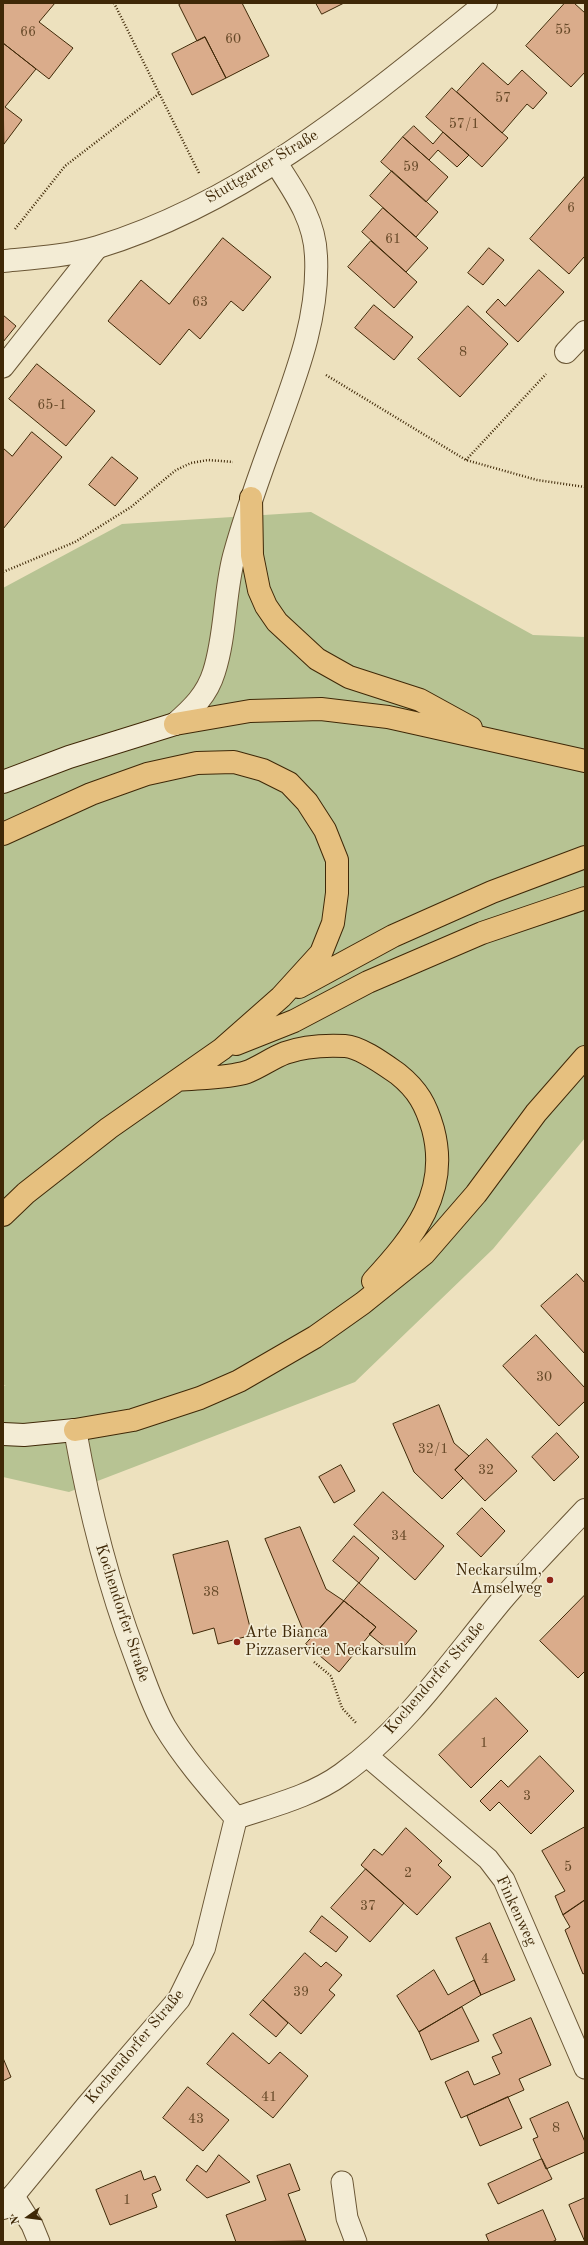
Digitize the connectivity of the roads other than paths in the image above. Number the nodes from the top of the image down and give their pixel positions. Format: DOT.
graph roads {
  1 [pos="486,3"];
  2 [pos="276,163"];
  3 [pos="97,248"];
  4 [pos="3,261"];
  5 [pos="585,332"];
  6 [pos="566,352"];
  7 [pos="3,367"];
  8 [pos="251,498"];
  9 [pos="175,724"];
  10 [pos="495,740"];
  11 [pos="585,761"];
  12 [pos="3,782"];
  13 [pos="3,834"];
  14 [pos="585,857"];
  15 [pos="585,898"];
  16 [pos="281,996"];
  17 [pos="222,1049"];
  18 [pos="585,1057"];
  19 [pos="174,1081"];
  20 [pos="3,1215"];
  21 [pos="315,1338"];
  22 [pos="75,1430"];
  23 [pos="3,1434"];
  24 [pos="585,1510"];
  25 [pos="372,1749"];
  26 [pos="236,1818"];
  27 [pos="585,2068"];
  28 [pos="342,2182"];
  29 [pos="8,2202"];
  30 [pos="39,2242"];
  31 [pos="356,2242"];
  1 -- 2 [label="street, Stuttgarter Straße"];
  2 -- 3 [label="street, Stuttgarter Straße"];
  2 -- 8 [label="street"];
  3 -- 4 [label="street, Stuttgarter Straße"];
  3 -- 7 [label="lane"];
  5 -- 6 [label="street"];
  8 -- 9 [label="street"];
  8 -- 10 [label="highway"];
  9 -- 10 [label="highway"];
  9 -- 12 [label="street"];
  10 -- 11 [label="highway"];
  13 -- 16 [label="highway"];
  14 -- 16 [label="highway"];
  15 -- 17 [label="highway"];
  16 -- 17 [label="highway"];
  17 -- 19 [label="highway"];
  18 -- 21 [label="highway"];
  19 -- 20 [label="highway"];
  19 -- 21 [label="highway"];
  21 -- 22 [label="highway"];
  22 -- 23 [label="street"];
  22 -- 26 [label="street, Kochendorfer Straße"];
  24 -- 25 [label="street, Kochendorfer Straße"];
  25 -- 26 [label="street, Kochendorfer Straße"];
  25 -- 27 [label="lane, Finkenweg"];
  26 -- 29 [label="street, Kochendorfer Straße"];
  28 -- 31 [label="lane"];
  29 -- 30 [label="lane"];
}
